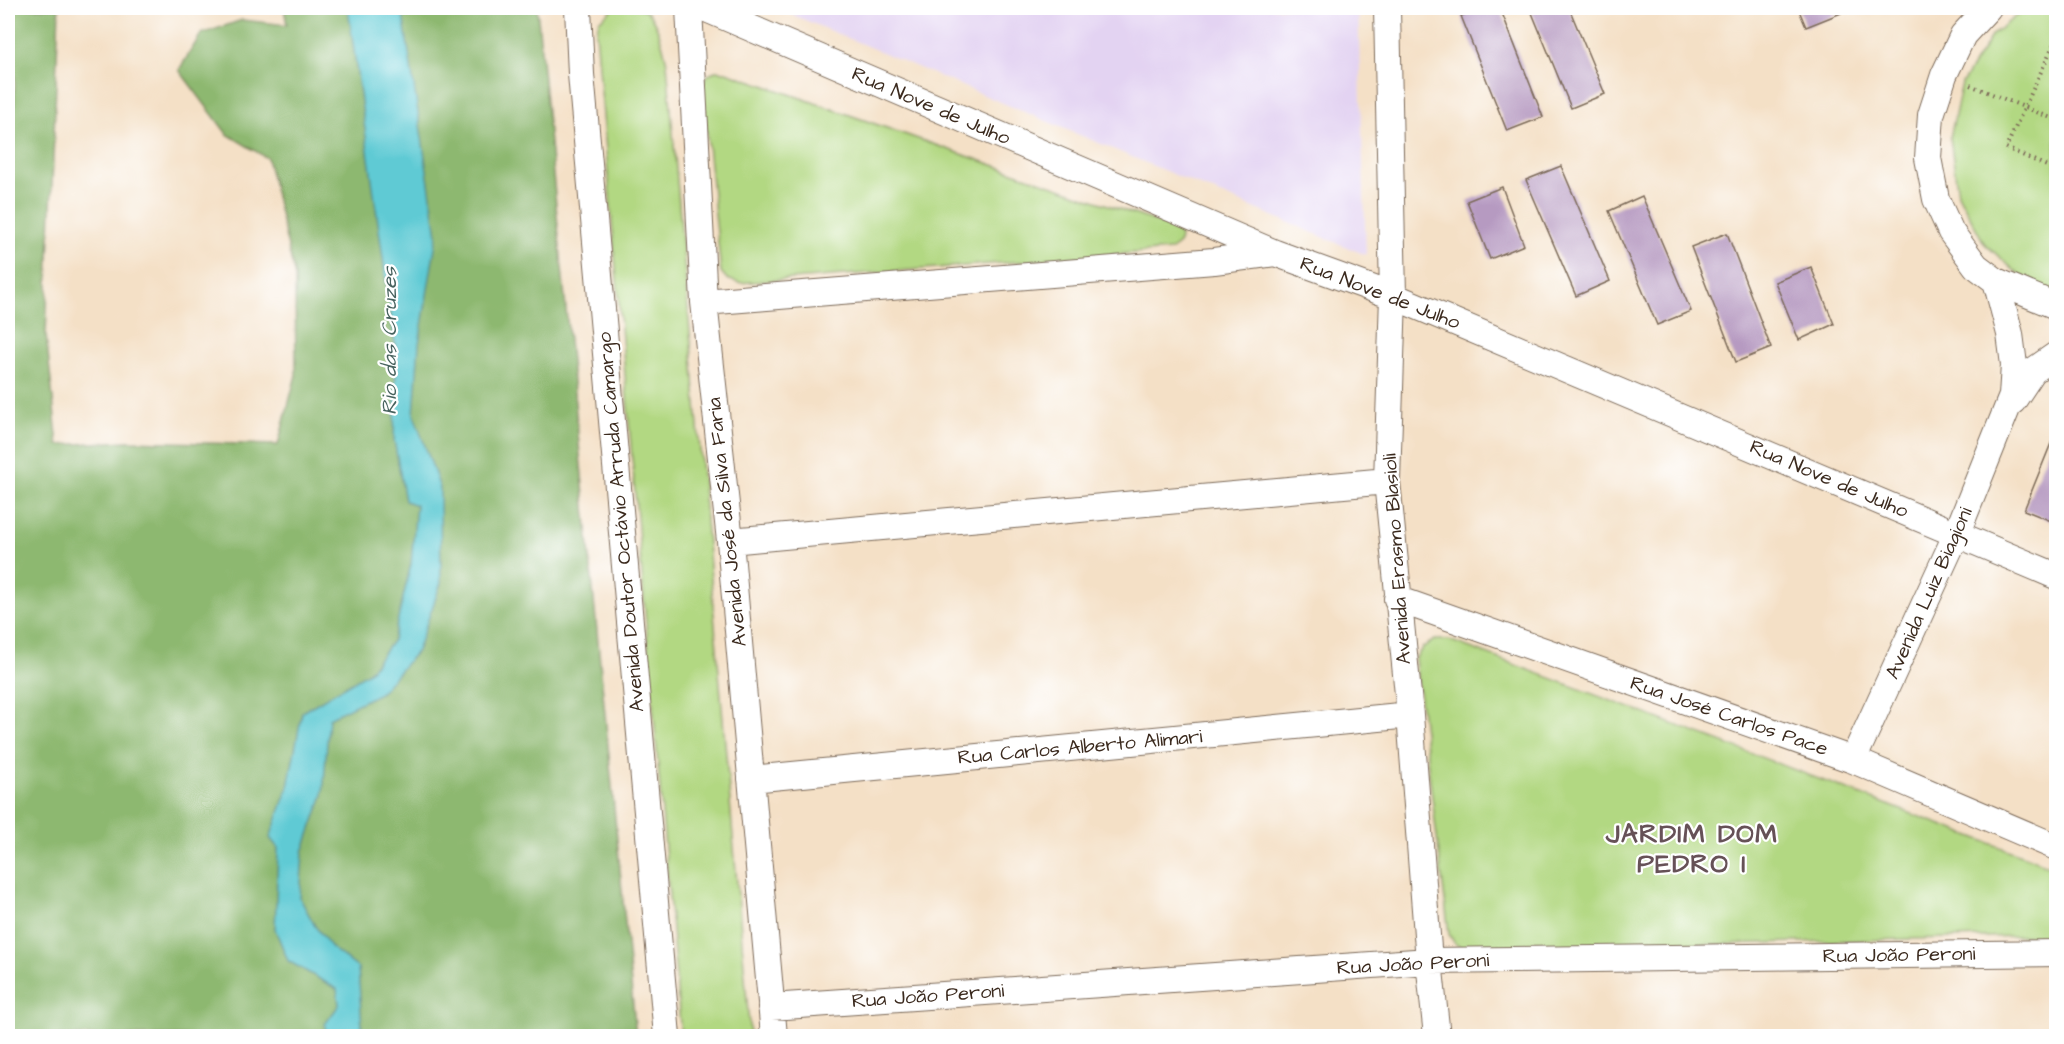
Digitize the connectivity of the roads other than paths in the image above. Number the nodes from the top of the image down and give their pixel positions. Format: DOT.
graph roads {
  1 [pos="578,8"];
  2 [pos="689,8"];
  3 [pos="704,8"];
  4 [pos="1387,8"];
  5 [pos="1988,8"];
  6 [pos="1275,253"];
  7 [pos="1996,280"];
  8 [pos="1393,296"];
  9 [pos="704,302"];
  10 [pos="2056,306"];
  11 [pos="2056,355"];
  12 [pos="2001,426"];
  13 [pos="1386,481"];
  14 [pos="1957,533"];
  15 [pos="730,541"];
  16 [pos="2056,576"];
  17 [pos="1397,599"];
  18 [pos="1410,716"];
  19 [pos="1853,760"];
  20 [pos="751,779"];
  21 [pos="2056,847"];
  22 [pos="2056,953"];
  23 [pos="1429,961"];
  24 [pos="771,1007"];
  25 [pos="667,1036"];
  26 [pos="774,1036"];
  27 [pos="1437,1036"];
  1 -- 25 [label="street, Avenida Doutor Octávio Arruda Camargo"];
  2 -- 9 [label="street, Avenida José da Silva Faria"];
  3 -- 6 [label="street, Rua Nove de Julho"];
  4 -- 8 [label="street, Avenida Erasmo Blasioli"];
  5 -- 7 [label="street"];
  6 -- 8 [label="street, Rua Nove de Julho"];
  6 -- 9 [label="street"];
  7 -- 10 [label="street"];
  7 -- 12 [label="street, Avenida Luiz Biagioni"];
  8 -- 13 [label="street, Avenida Erasmo Blasioli"];
  8 -- 14 [label="street, Rua Nove de Julho"];
  9 -- 15 [label="street, Avenida José da Silva Faria"];
  11 -- 12 [label="street, Avenida Luiz Biagioni"];
  12 -- 14 [label="street, Avenida Luiz Biagioni"];
  13 -- 15 [label="street"];
  13 -- 17 [label="street, Avenida Erasmo Blasioli"];
  14 -- 16 [label="street, Rua Nove de Julho"];
  14 -- 19 [label="street, Avenida Luiz Biagioni"];
  15 -- 20 [label="street, Avenida José da Silva Faria"];
  17 -- 18 [label="street, Avenida Erasmo Blasioli"];
  17 -- 19 [label="street, Rua José Carlos Pace"];
  18 -- 20 [label="street, Rua Carlos Alberto Alimari"];
  18 -- 23 [label="street, Avenida Erasmo Blasioli"];
  19 -- 21 [label="street, Rua José Carlos Pace"];
  20 -- 24 [label="street, Avenida José da Silva Faria"];
  22 -- 23 [label="street, Rua João Peroni"];
  23 -- 24 [label="street, Rua João Peroni"];
  23 -- 27 [label="street, Avenida Erasmo Blasioli"];
  24 -- 26 [label="street, Avenida José da Silva Faria"];
}
